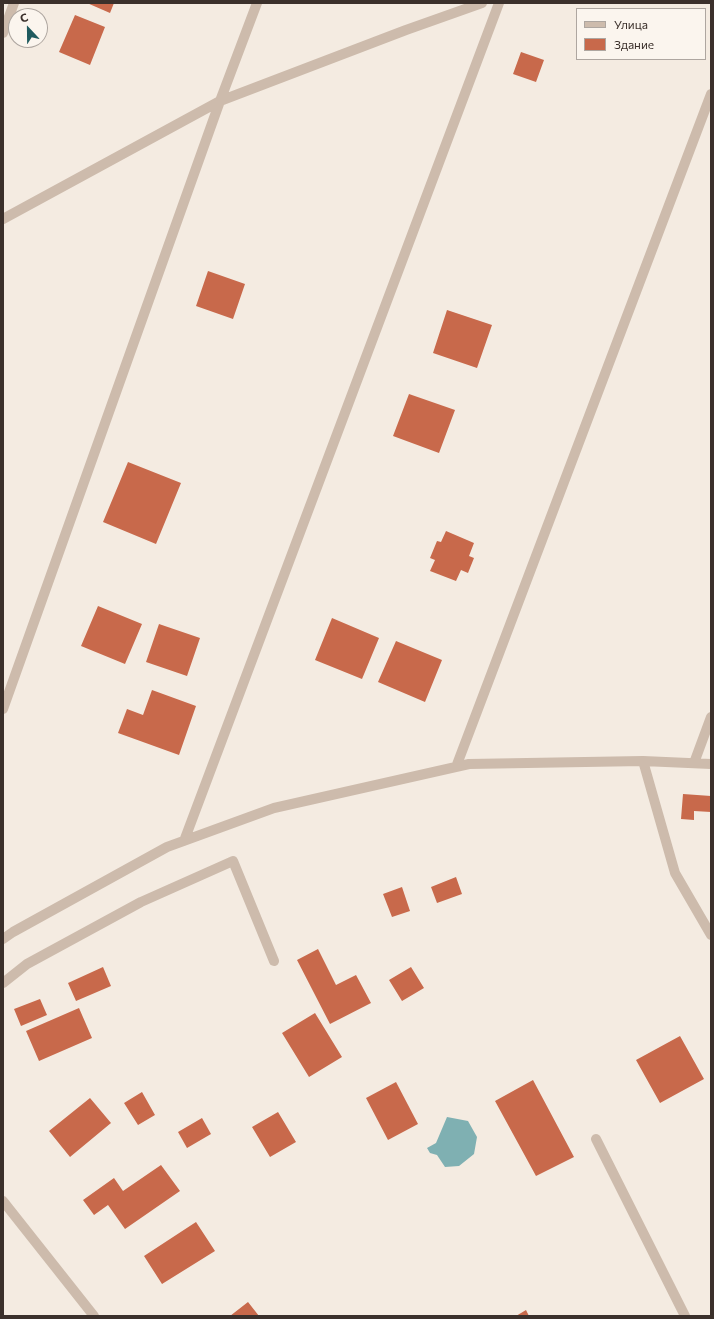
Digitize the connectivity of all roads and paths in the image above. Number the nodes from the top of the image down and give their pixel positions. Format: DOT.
graph roads {
  1 [pos="14,3"];
  2 [pos="257,3"];
  3 [pos="482,3"];
  4 [pos="499,3"];
  5 [pos="4,27"];
  6 [pos="711,94"];
  7 [pos="220,101"];
  8 [pos="3,219"];
  9 [pos="3,709"];
  10 [pos="711,717"];
  11 [pos="643,761"];
  12 [pos="694,763"];
  13 [pos="711,764"];
  14 [pos="456,767"];
  15 [pos="184,841"];
  16 [pos="711,935"];
  17 [pos="3,939"];
  18 [pos="274,961"];
  19 [pos="3,983"];
  20 [pos="596,1139"];
  21 [pos="3,1201"];
  22 [pos="94,1316"];
  23 [pos="685,1316"];
  1 -- 5 [label="street"];
  2 -- 7 [label="street"];
  3 -- 7 [label="street"];
  4 -- 15 [label="street"];
  6 -- 14 [label="street"];
  7 -- 8 [label="street"];
  7 -- 9 [label="street"];
  10 -- 12 [label="street"];
  11 -- 12 [label="street"];
  11 -- 14 [label="street"];
  11 -- 16 [label="street"];
  12 -- 13 [label="street"];
  14 -- 15 [label="street"];
  15 -- 17 [label="street"];
  18 -- 19 [label="street"];
  20 -- 23 [label="street"];
  21 -- 22 [label="street"];
}
